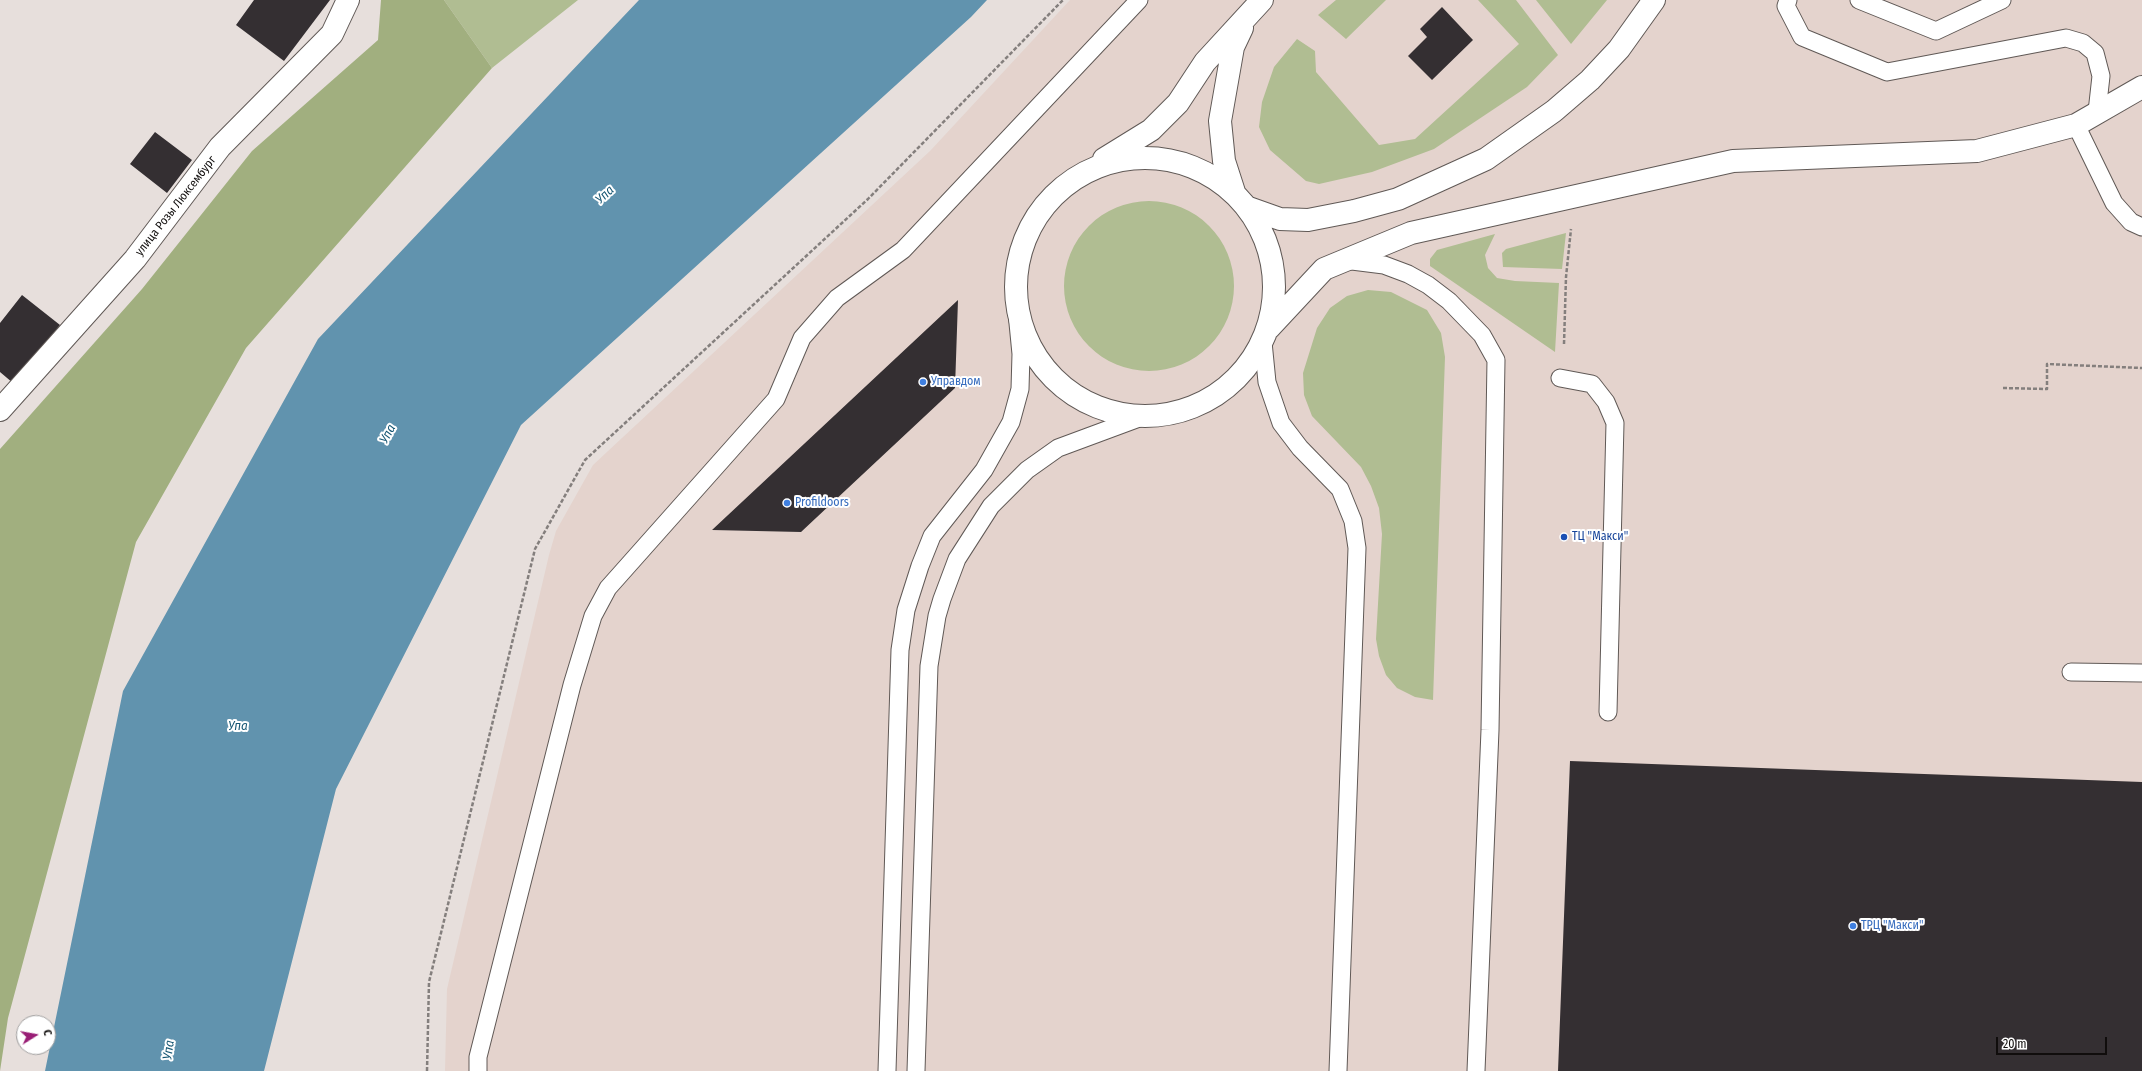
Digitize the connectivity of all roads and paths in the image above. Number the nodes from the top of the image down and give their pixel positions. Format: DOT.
graph roads {
  1 [pos="348,0"];
  2 [pos="1139,0"];
  3 [pos="1654,0"];
  4 [pos="1788,0"];
  5 [pos="1859,0"];
  6 [pos="2002,0"];
  7 [pos="1256,6"];
  8 [pos="2142,87"];
  9 [pos="2097,112"];
  10 [pos="2076,124"];
  11 [pos="1086,171"];
  12 [pos="1234,192"];
  13 [pos="1249,208"];
  14 [pos="1571,226"];
  15 [pos="2142,227"];
  16 [pos="1344,260"];
  17 [pos="1017,313"];
  18 [pos="1266,335"];
  19 [pos="1564,344"];
  20 [pos="2142,368"];
  21 [pos="1560,378"];
  22 [pos="2003,388"];
  23 [pos="0,410"];
  24 [pos="1139,418"];
  25 [pos="2072,672"];
  26 [pos="2142,673"];
  27 [pos="1608,712"];
  28 [pos="478,1071"];
  29 [pos="887,1071"];
  30 [pos="916,1071"];
  31 [pos="1338,1071"];
  32 [pos="1476,1071"];
  1 -- 23 [label="street, улица Розы Люксембург"];
  2 -- 28 [label="lane"];
  3 -- 13 [label="street"];
  4 -- 9 [label="lane"];
  5 -- 6 [label="lane"];
  7 -- 11 [label="street"];
  7 -- 12 [label="street"];
  8 -- 9 [label="street"];
  9 -- 10 [label="street"];
  10 -- 15 [label="lane"];
  10 -- 16 [label="street"];
  11 -- 12 [label="street"];
  11 -- 17 [label="street"];
  12 -- 13 [label="street"];
  13 -- 18 [label="street"];
  14 -- 19 [label="path"];
  16 -- 18 [label="street"];
  16 -- 32 [label="lane"];
  17 -- 24 [label="street"];
  17 -- 29 [label="lane"];
  18 -- 24 [label="street"];
  18 -- 31 [label="lane"];
  20 -- 22 [label="path"];
  21 -- 27 [label="lane"];
  24 -- 30 [label="lane"];
  25 -- 26 [label="lane"];
}
